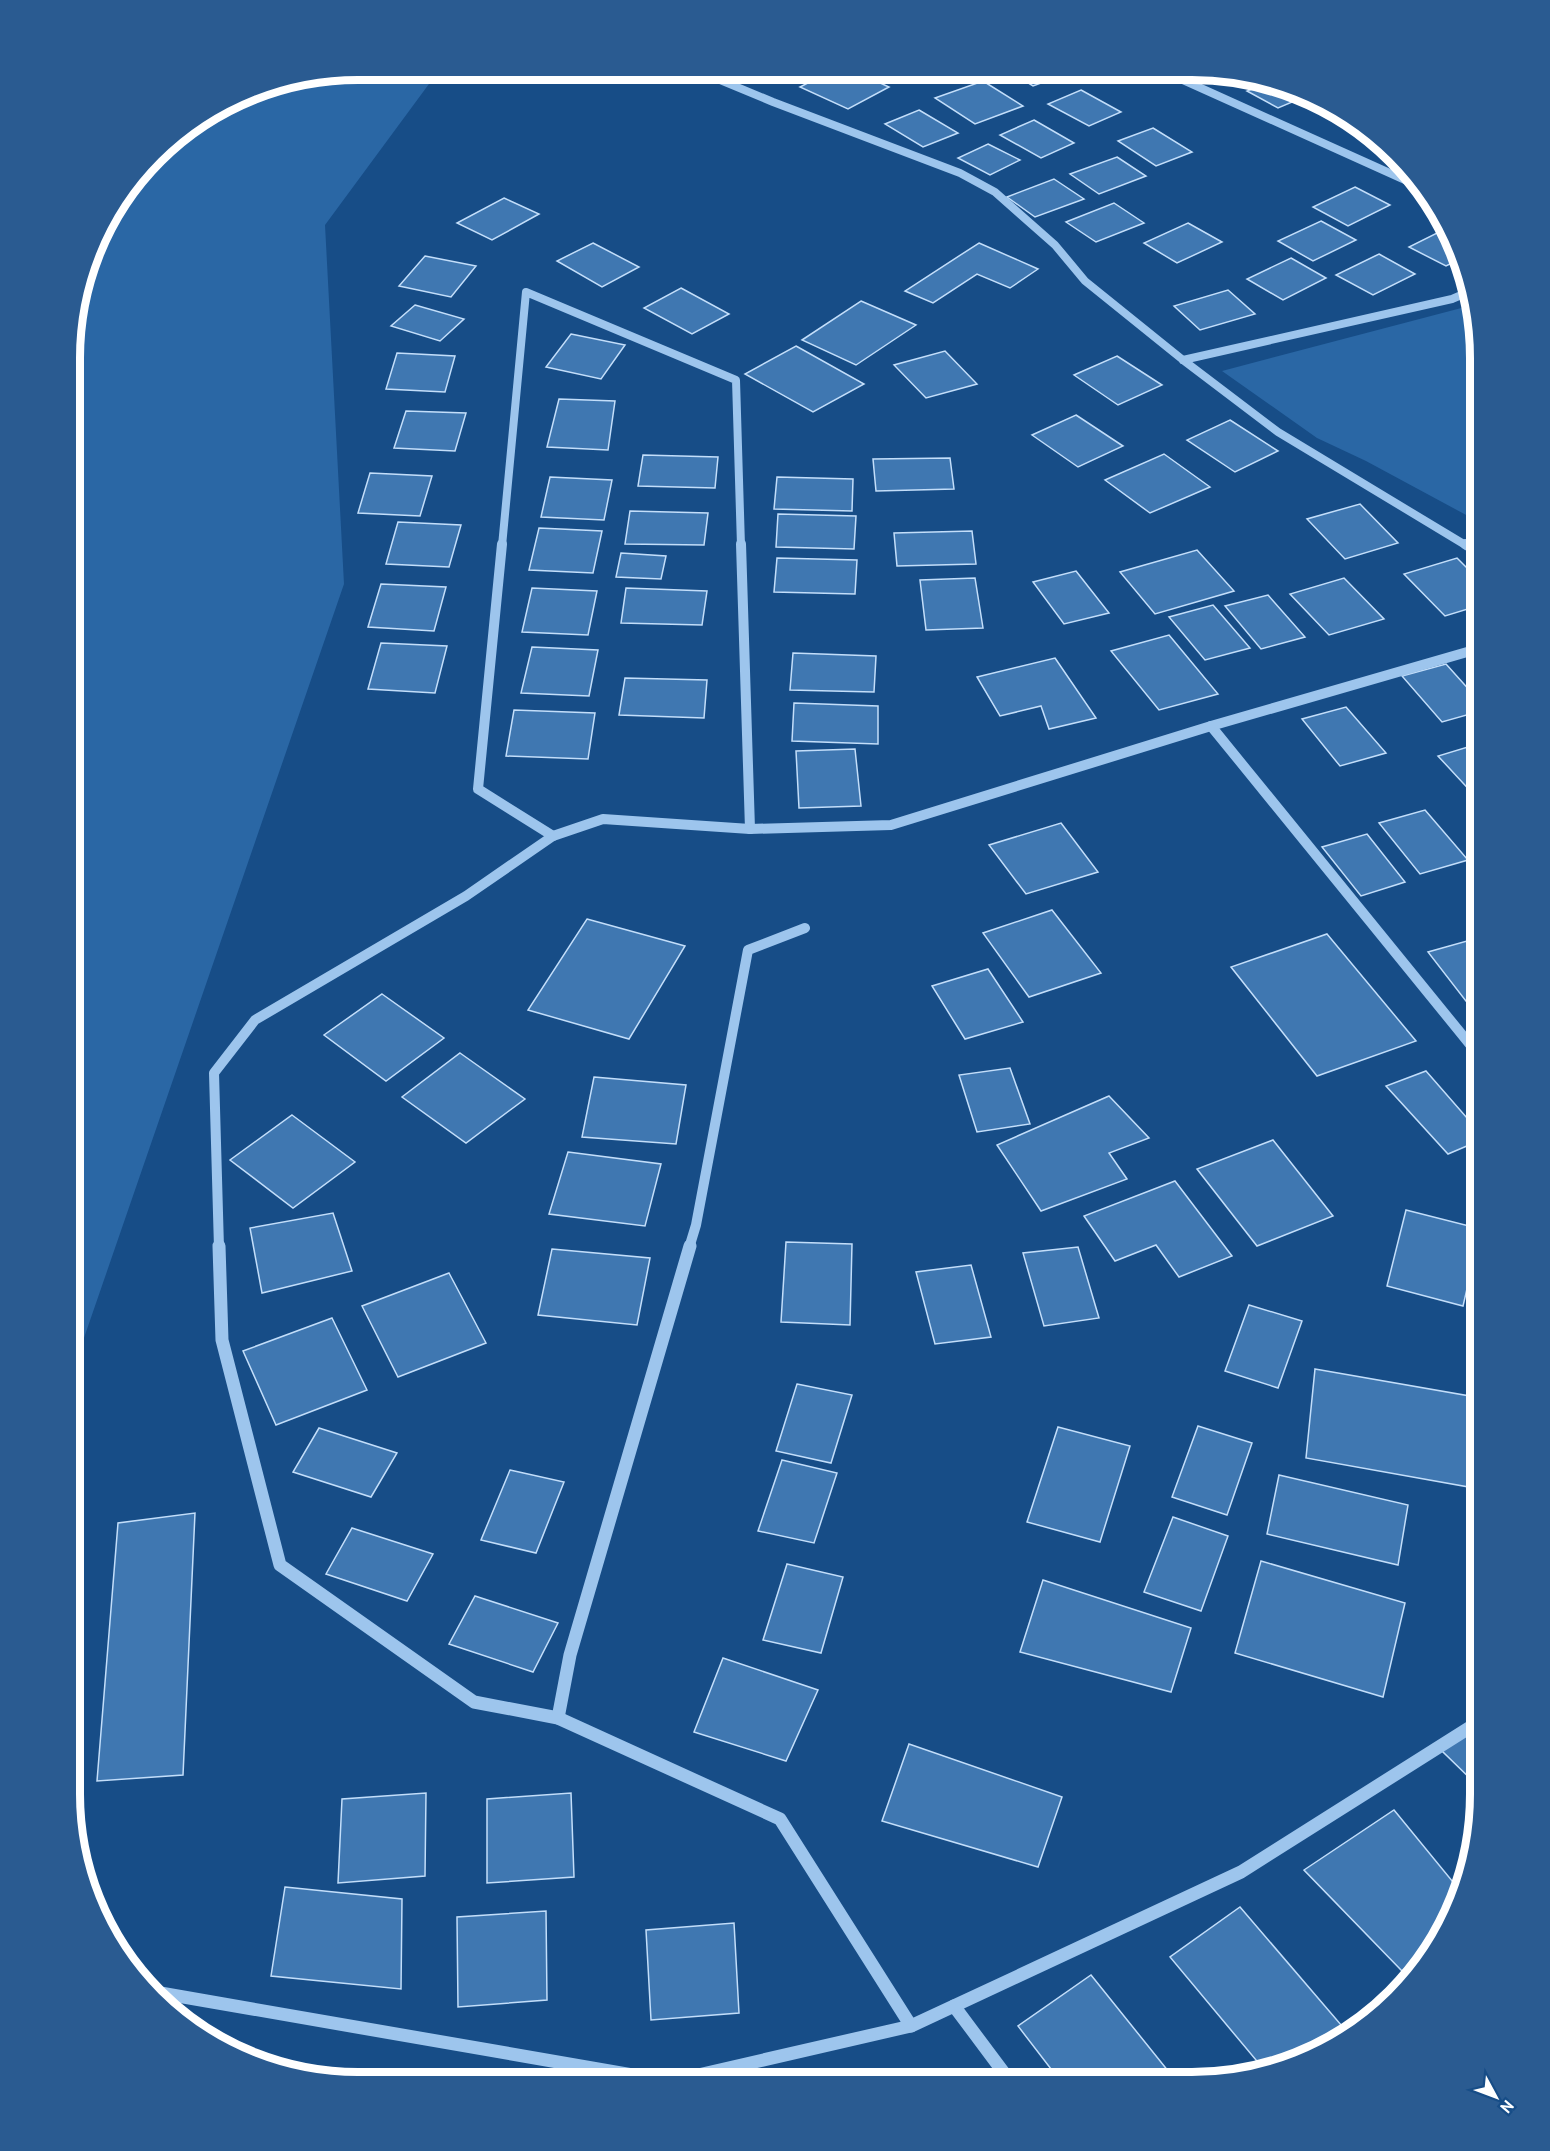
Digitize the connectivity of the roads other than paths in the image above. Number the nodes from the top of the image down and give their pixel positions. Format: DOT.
graph roads {
  1 [pos="720,80"];
  2 [pos="1183,80"];
  3 [pos="1407,181"];
  4 [pos="1463,294"];
  5 [pos="1183,360"];
  6 [pos="1470,547"];
  7 [pos="1470,651"];
  8 [pos="1211,726"];
  9 [pos="750,829"];
  10 [pos="553,837"];
  11 [pos="805,928"];
  12 [pos="1470,1044"];
  13 [pos="558,1718"];
  14 [pos="1470,1727"];
  15 [pos="165,1994"];
  16 [pos="954,2006"];
  17 [pos="911,2026"];
  18 [pos="619,2072"];
  19 [pos="707,2072"];
  20 [pos="1003,2072"];
  1 -- 5 [label="street"];
  2 -- 3 [label="street"];
  4 -- 5 [label="street"];
  5 -- 6 [label="street"];
  7 -- 8 [label="street"];
  8 -- 9 [label="street"];
  8 -- 12 [label="street"];
  9 -- 10 [label="street"];
  9 -- 10 [label="street"];
  10 -- 13 [label="street"];
  11 -- 13 [label="street"];
  13 -- 17 [label="street"];
  14 -- 16 [label="street"];
  15 -- 18 [label="street"];
  16 -- 17 [label="street"];
  16 -- 20 [label="street"];
  17 -- 19 [label="street"];
}
